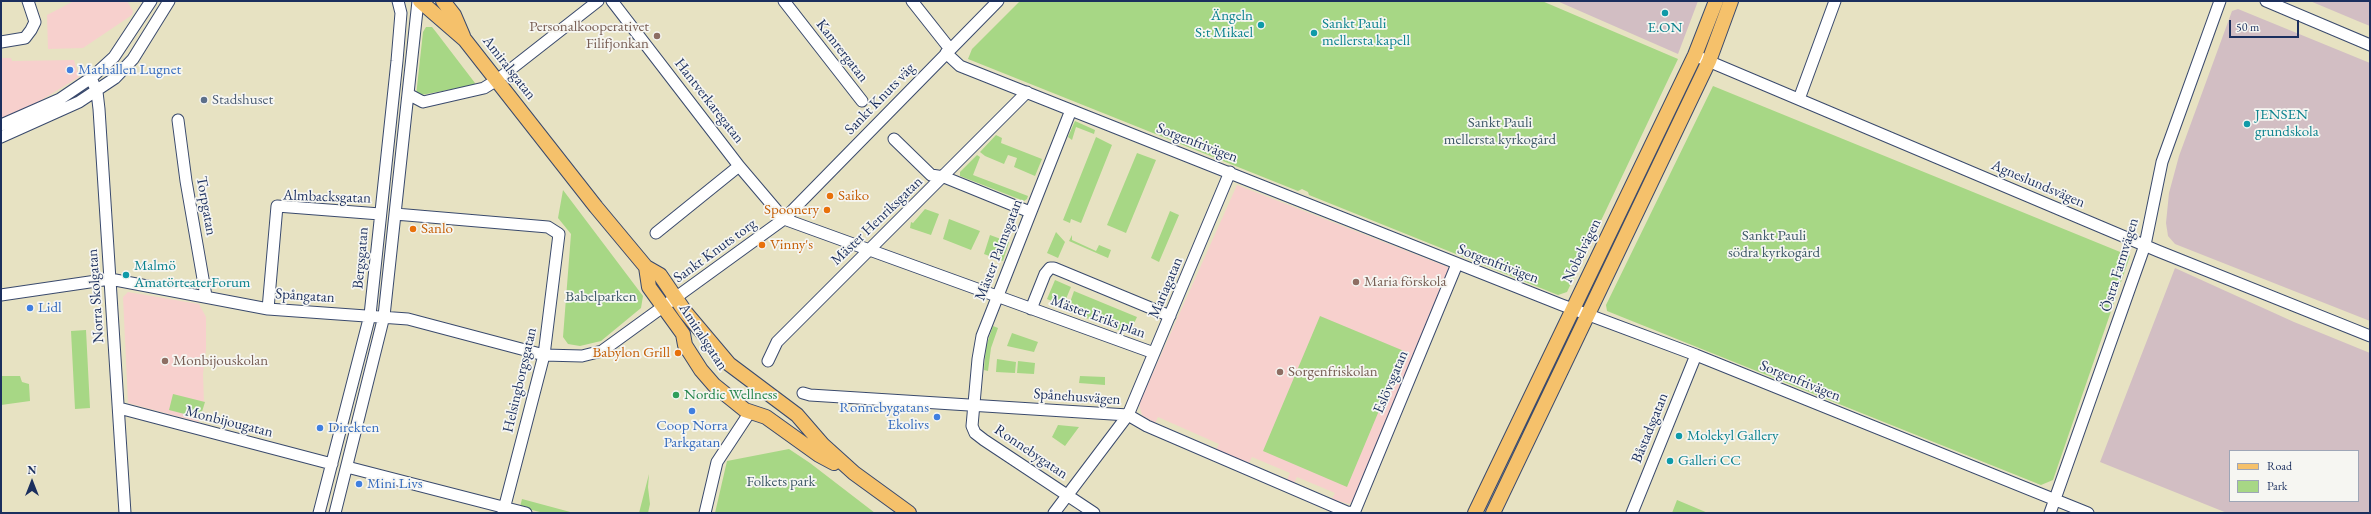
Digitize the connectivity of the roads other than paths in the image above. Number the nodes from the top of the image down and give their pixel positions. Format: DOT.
graph roads {
  1 [pos="28,1"];
  2 [pos="151,1"];
  3 [pos="168,1"];
  4 [pos="398,1"];
  5 [pos="419,1"];
  6 [pos="443,1"];
  7 [pos="598,1"];
  8 [pos="612,1"];
  9 [pos="784,1"];
  10 [pos="912,1"];
  11 [pos="998,1"];
  12 [pos="1716,1"];
  13 [pos="1731,1"];
  14 [pos="1835,1"];
  15 [pos="2220,1"];
  16 [pos="2266,1"];
  17 [pos="465,40"];
  18 [pos="1,42"];
  19 [pos="2370,45"];
  20 [pos="948,51"];
  21 [pos="1695,56"];
  22 [pos="1709,61"];
  23 [pos="91,78"];
  24 [pos="497,80"];
  25 [pos="97,92"];
  26 [pos="1027,92"];
  27 [pos="408,94"];
  28 [pos="1799,99"];
  29 [pos="862,101"];
  30 [pos="1070,110"];
  31 [pos="178,120"];
  32 [pos="1,125"];
  33 [pos="1,137"];
  34 [pos="894,139"];
  35 [pos="739,166"];
  36 [pos="1230,172"];
  37 [pos="944,177"];
  38 [pos="1030,212"];
  39 [pos="380,214"];
  40 [pos="395,214"];
  41 [pos="784,219"];
  42 [pos="656,233"];
  43 [pos="2145,245"];
  44 [pos="871,249"];
  45 [pos="1457,264"];
  46 [pos="646,267"];
  47 [pos="110,279"];
  48 [pos="1,295"];
  49 [pos="206,296"];
  50 [pos="676,297"];
  51 [pos="998,297"];
  52 [pos="663,306"];
  53 [pos="268,309"];
  54 [pos="1031,309"];
  55 [pos="1573,309"];
  56 [pos="1587,314"];
  57 [pos="370,315"];
  58 [pos="384,316"];
  59 [pos="1170,316"];
  60 [pos="2370,336"];
  61 [pos="1154,353"];
  62 [pos="544,355"];
  63 [pos="1696,355"];
  64 [pos="768,361"];
  65 [pos="803,393"];
  66 [pos="974,405"];
  67 [pos="119,408"];
  68 [pos="750,412"];
  69 [pos="1128,415"];
  70 [pos="332,464"];
  71 [pos="347,467"];
  72 [pos="854,473"];
  73 [pos="1068,495"];
  74 [pos="2055,500"];
  75 [pos="504,510"];
  76 [pos="125,513"];
  77 [pos="319,513"];
  78 [pos="335,513"];
  79 [pos="526,513"];
  80 [pos="705,513"];
  81 [pos="909,513"];
  82 [pos="1054,513"];
  83 [pos="1094,513"];
  84 [pos="1351,513"];
  85 [pos="1475,513"];
  86 [pos="1493,513"];
  87 [pos="1632,513"];
  88 [pos="2050,513"];
  89 [pos="2088,513"];
  1 -- 18 [label="street"];
  2 -- 23 [label="street"];
  3 -- 25 [label="street"];
  4 -- 39 [label="street, Bergsgatan"];
  5 -- 17 [label="main road, Amiralsgatan"];
  5 -- 27 [label="street, Bergsgatan"];
  6 -- 17 [label="main road, Amiralsgatan"];
  7 -- 24 [label="street"];
  8 -- 35 [label="street, Hantverkaregatan"];
  9 -- 29 [label="street, Kamrergatan"];
  10 -- 20 [label="street, Sorgenfrivägen"];
  11 -- 20 [label="street, Sankt Knuts väg"];
  12 -- 21 [label="main road, Nobelvägen"];
  13 -- 22 [label="main road"];
  14 -- 28 [label="street"];
  15 -- 43 [label="street, Östra Farmvägen"];
  16 -- 19 [label="street"];
  17 -- 24 [label="main road, Amiralsgatan"];
  20 -- 26 [label="street, Sorgenfrivägen"];
  20 -- 41 [label="street, Sankt Knuts väg"];
  21 -- 22 [label="street, Agneslundsvägen"];
  21 -- 55 [label="main road, Nobelvägen"];
  22 -- 28 [label="street, Agneslundsvägen"];
  22 -- 56 [label="main road"];
  23 -- 25 [label="street, Norra Skolgatan"];
  23 -- 32 [label="street"];
  24 -- 27 [label="street"];
  24 -- 46 [label="main road, Amiralsgatan"];
  25 -- 33 [label="street"];
  25 -- 47 [label="street, Norra Skolgatan"];
  26 -- 30 [label="street, Sorgenfrivägen"];
  26 -- 37 [label="street, Mäster Henriksgatan"];
  27 -- 40 [label="street, Bergsgatan"];
  28 -- 43 [label="street, Agneslundsvägen"];
  30 -- 36 [label="street, Sorgenfrivägen"];
  30 -- 38 [label="street, Mäster Palmsgatan"];
  31 -- 49 [label="street, Torpgatan"];
  34 -- 37 [label="street"];
  35 -- 41 [label="street, Hantverkaregatan"];
  35 -- 42 [label="street"];
  36 -- 45 [label="street, Sorgenfrivägen"];
  36 -- 59 [label="street, Mariagatan"];
  37 -- 38 [label="street"];
  37 -- 44 [label="street, Mäster Henriksgatan"];
  38 -- 51 [label="street, Mäster Palmsgatan"];
  39 -- 53 [label="street, Almbacksgatan"];
  39 -- 57 [label="street, Bergsgatan"];
  40 -- 58 [label="street, Bergsgatan"];
  40 -- 62 [label="street, Helsingborgsgatan"];
  41 -- 44 [label="street, Mäster Eriks plan"];
  41 -- 50 [label="street, Sankt Knuts torg"];
  43 -- 60 [label="street, Agneslundsvägen"];
  43 -- 74 [label="street, Östra Farmvägen"];
  44 -- 51 [label="street, Mäster Eriks plan"];
  44 -- 64 [label="street, Mäster Henriksgatan"];
  45 -- 55 [label="street, Sorgenfrivägen"];
  45 -- 84 [label="street, Eslövsgatan"];
  46 -- 50 [label="main road, Amiralsgatan"];
  46 -- 52 [label="main road, Amiralsgatan"];
  47 -- 48 [label="street, Spångatan"];
  47 -- 49 [label="street, Spångatan"];
  47 -- 67 [label="street, Norra Skolgatan"];
  49 -- 53 [label="street, Spångatan"];
  50 -- 52 [label="street, Sankt Knuts torg"];
  50 -- 72 [label="main road, Amiralsgatan"];
  51 -- 54 [label="street, Mäster Eriks plan"];
  51 -- 66 [label="street, Mäster Palmsgatan"];
  52 -- 62 [label="street, Spångatan"];
  52 -- 68 [label="main road, Amiralsgatan"];
  53 -- 57 [label="street, Spångatan"];
  54 -- 59 [label="street, Mäster Eriks plan"];
  54 -- 61 [label="street, Mäster Eriks plan"];
  55 -- 56 [label="street, Sorgenfrivägen"];
  55 -- 85 [label="main road, Nobelvägen"];
  56 -- 63 [label="street, Sorgenfrivägen"];
  56 -- 86 [label="main road"];
  57 -- 58 [label="street, Spångatan"];
  57 -- 70 [label="street, Bergsgatan"];
  58 -- 62 [label="street, Spångatan"];
  58 -- 71 [label="street, Bergsgatan"];
  59 -- 61 [label="street, Mariagatan"];
  61 -- 69 [label="street, Mariagatan"];
  62 -- 75 [label="street, Helsingborgsgatan"];
  63 -- 74 [label="street, Sorgenfrivägen"];
  63 -- 87 [label="street, Båstadsgatan"];
  65 -- 66 [label="street, Spånehusvägen"];
  66 -- 69 [label="street, Spånehusvägen"];
  66 -- 73 [label="street, Ronnebygatan"];
  67 -- 70 [label="street, Monbijougatan"];
  67 -- 76 [label="street, Norra Skolgatan"];
  68 -- 72 [label="main road, Amiralsgatan"];
  68 -- 80 [label="street"];
  69 -- 73 [label="street, Mariagatan"];
  69 -- 84 [label="street, Spånehusvägen"];
  70 -- 77 [label="street, Bergsgatan"];
  71 -- 75 [label="street"];
  71 -- 78 [label="street, Bergsgatan"];
  72 -- 81 [label="main road, Amiralsgatan"];
  73 -- 82 [label="street, Mariagatan"];
  73 -- 83 [label="street, Ronnebygatan"];
  74 -- 88 [label="street, Östra Farmvägen"];
  74 -- 89 [label="street, Sorgenfrivägen"];
  75 -- 79 [label="street"];
}
